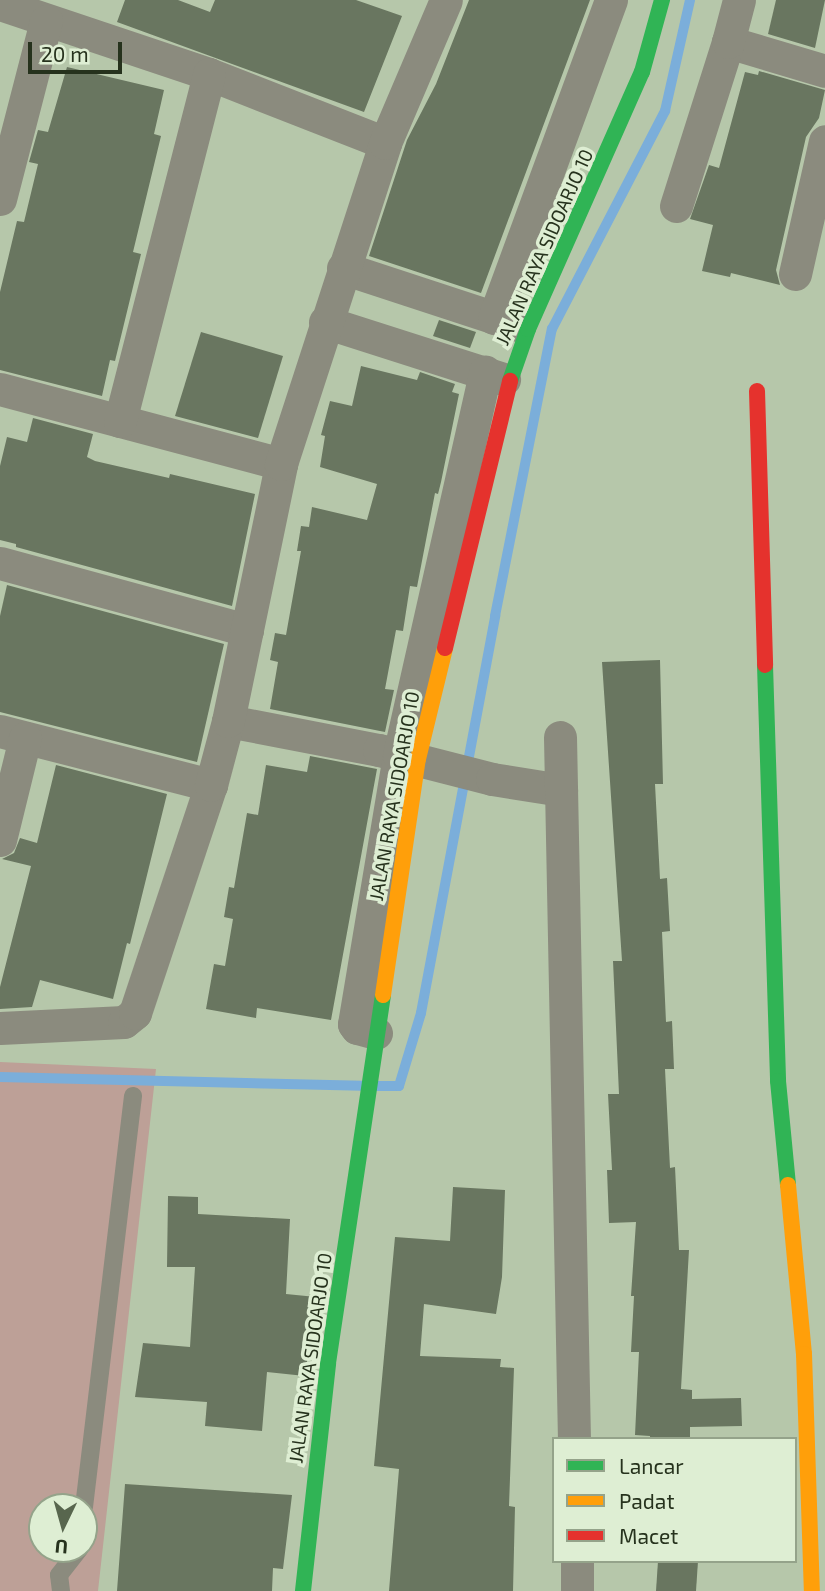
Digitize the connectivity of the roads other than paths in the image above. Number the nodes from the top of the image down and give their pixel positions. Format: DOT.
graph roads {
  1 [pos="611,0"];
  2 [pos="662,0"];
  3 [pos="738,0"];
  4 [pos="440,2"];
  5 [pos="0,4"];
  6 [pos="46,21"];
  7 [pos="728,42"];
  8 [pos="825,71"];
  9 [pos="209,74"];
  10 [pos="825,141"];
  11 [pos="385,143"];
  12 [pos="0,199"];
  13 [pos="676,206"];
  14 [pos="343,268"];
  15 [pos="795,274"];
  16 [pos="495,318"];
  17 [pos="325,322"];
  18 [pos="528,329"];
  19 [pos="498,377"];
  20 [pos="0,389"];
  21 [pos="757,391"];
  22 [pos="120,421"];
  23 [pos="281,464"];
  24 [pos="0,563"];
  25 [pos="247,630"];
  26 [pos="228,721"];
  27 [pos="13,735"];
  28 [pos="560,737"];
  29 [pos="419,760"];
  30 [pos="211,785"];
  31 [pos="561,790"];
  32 [pos="0,840"];
  33 [pos="0,1028"];
  34 [pos="375,1039"];
  35 [pos="133,1096"];
  36 [pos="574,1437"];
  37 [pos="86,1493"];
  38 [pos="68,1563"];
  39 [pos="577,1563"];
  40 [pos="61,1591"];
  41 [pos="303,1591"];
  42 [pos="577,1591"];
  43 [pos="812,1591"];
  1 -- 16 [label="street"];
  2 -- 18 [label="street, JALAN RAYA SIDOARJO 10"];
  3 -- 7 [label="street"];
  4 -- 11 [label="street"];
  5 -- 6 [label="street"];
  6 -- 9 [label="street"];
  6 -- 12 [label="street"];
  7 -- 8 [label="street"];
  7 -- 13 [label="street"];
  9 -- 11 [label="street"];
  9 -- 22 [label="street"];
  10 -- 15 [label="street"];
  11 -- 14 [label="street"];
  14 -- 16 [label="street"];
  14 -- 17 [label="street"];
  16 -- 18 [label="street"];
  17 -- 19 [label="street"];
  17 -- 23 [label="street"];
  18 -- 19 [label="street, JALAN RAYA SIDOARJO 10"];
  19 -- 29 [label="street"];
  20 -- 22 [label="street"];
  21 -- 43 [label="street"];
  22 -- 23 [label="street"];
  23 -- 25 [label="street"];
  24 -- 25 [label="street"];
  25 -- 26 [label="street"];
  26 -- 29 [label="street"];
  26 -- 30 [label="street"];
  27 -- 30 [label="street"];
  27 -- 32 [label="street"];
  28 -- 31 [label="street"];
  29 -- 31 [label="street"];
  29 -- 34 [label="street"];
  30 -- 33 [label="street"];
  31 -- 36 [label="street"];
  34 -- 41 [label="street, JALAN RAYA SIDOARJO 10"];
  35 -- 37 [label="lane"];
  38 -- 40 [label="lane"];
  39 -- 42 [label="street"];
}
